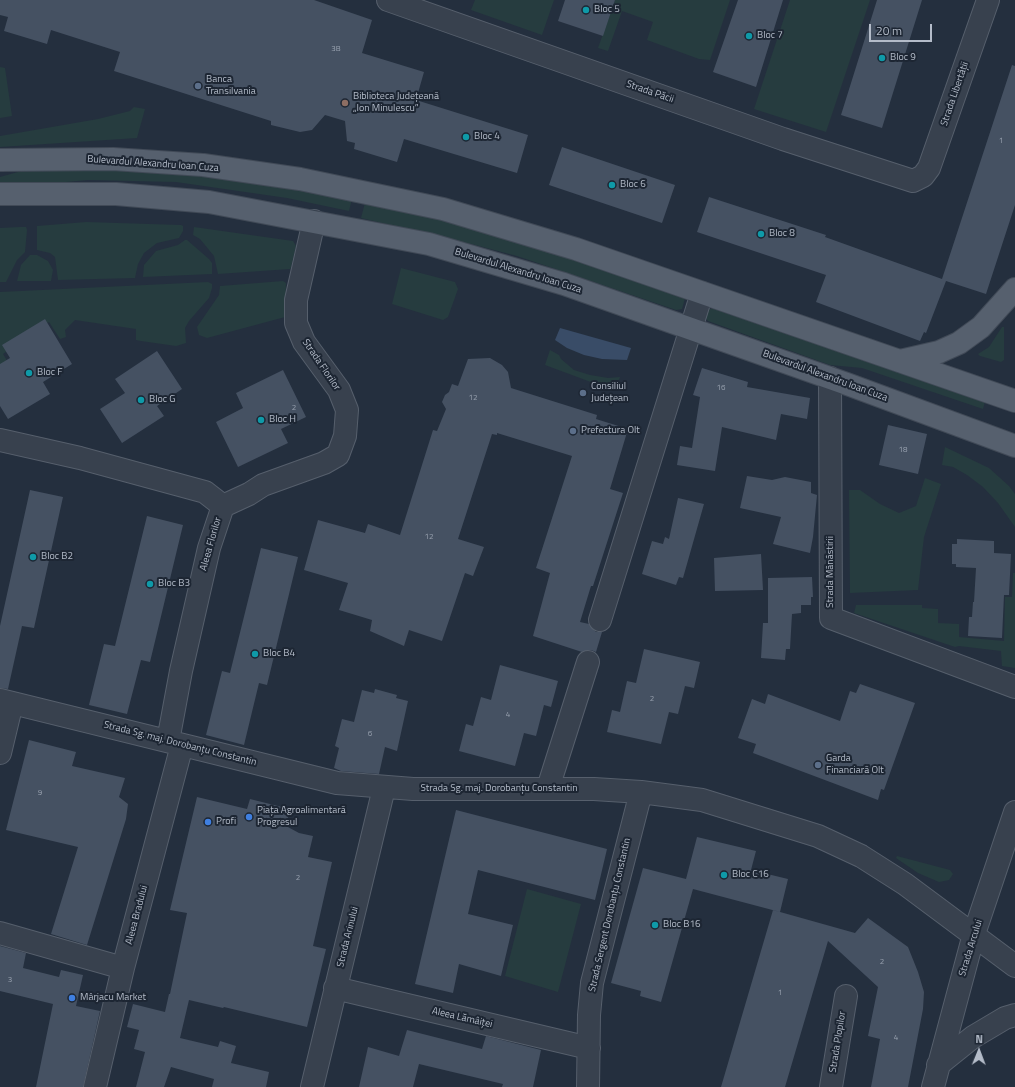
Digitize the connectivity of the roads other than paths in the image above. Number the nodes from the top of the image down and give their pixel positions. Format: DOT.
graph roads {
  1 [pos="388,0"];
  2 [pos="988,0"];
  3 [pos="0,160"];
  4 [pos="913,181"];
  5 [pos="0,194"];
  6 [pos="314,220"];
  7 [pos="1015,289"];
  8 [pos="702,293"];
  9 [pos="691,329"];
  10 [pos="900,361"];
  11 [pos="830,378"];
  12 [pos="1015,402"];
  13 [pos="0,440"];
  14 [pos="1015,446"];
  15 [pos="223,506"];
  16 [pos="600,620"];
  17 [pos="588,662"];
  18 [pos="1015,687"];
  19 [pos="6,702"];
  20 [pos="175,743"];
  21 [pos="0,753"];
  22 [pos="384,788"];
  23 [pos="548,788"];
  24 [pos="640,792"];
  25 [pos="1015,812"];
  26 [pos="0,933"];
  27 [pos="974,934"];
  28 [pos="1015,966"];
  29 [pos="123,968"];
  30 [pos="335,988"];
  31 [pos="846,996"];
  32 [pos="1015,1015"];
  33 [pos="589,1048"];
  34 [pos="938,1065"];
  35 [pos="95,1087"];
  36 [pos="312,1087"];
  37 [pos="588,1087"];
  38 [pos="831,1087"];
  39 [pos="933,1087"];
  1 -- 4 [label="street, Strada Păcii"];
  2 -- 4 [label="street, Strada Libertății"];
  3 -- 8 [label="main road, Bulevardul Alexandru Ioan Cuza"];
  5 -- 6 [label="main road, Bulevardul Alexandru Ioan Cuza"];
  6 -- 9 [label="main road, Bulevardul Alexandru Ioan Cuza"];
  6 -- 15 [label="street, Strada Florilor"];
  7 -- 10 [label="main road"];
  8 -- 9 [label="street"];
  8 -- 10 [label="main road, Bulevardul Alexandru Ioan Cuza"];
  9 -- 11 [label="main road, Bulevardul Alexandru Ioan Cuza"];
  9 -- 16 [label="street"];
  10 -- 12 [label="main road, Bulevardul Alexandru Ioan Cuza"];
  11 -- 14 [label="main road, Bulevardul Alexandru Ioan Cuza"];
  11 -- 18 [label="street, Strada Mănăstirii"];
  13 -- 15 [label="street, Aleea Florilor"];
  15 -- 20 [label="street, Aleea Florilor"];
  17 -- 23 [label="street"];
  19 -- 20 [label="street, Strada Sg. maj. Dorobanțu Constantin"];
  19 -- 21 [label="street"];
  20 -- 22 [label="street, Strada Sg. maj. Dorobanțu Constantin"];
  20 -- 29 [label="street, Aleea Bradului"];
  22 -- 23 [label="street, Strada Sg. maj. Dorobanțu Constantin"];
  22 -- 30 [label="street, Strada Arinului"];
  23 -- 24 [label="street, Strada Sg. maj. Dorobanțu Constantin"];
  24 -- 27 [label="street, Strada Sg. maj. Dorobanțu Constantin"];
  24 -- 33 [label="street, Strada Sergent Dorobanțu Constantin"];
  25 -- 27 [label="street, Strada Arcului"];
  26 -- 29 [label="street"];
  27 -- 28 [label="street"];
  27 -- 34 [label="street, Strada Arcului"];
  29 -- 35 [label="street, Aleea Bradului"];
  30 -- 33 [label="street, Aleea Lămâiței"];
  30 -- 36 [label="street, Strada Arinului"];
  31 -- 38 [label="street, Strada Plopilor"];
  32 -- 34 [label="street"];
  33 -- 37 [label="street, Strada Sergent Dorobanțu Constantin"];
  34 -- 39 [label="street, Strada Arcului"];
}
